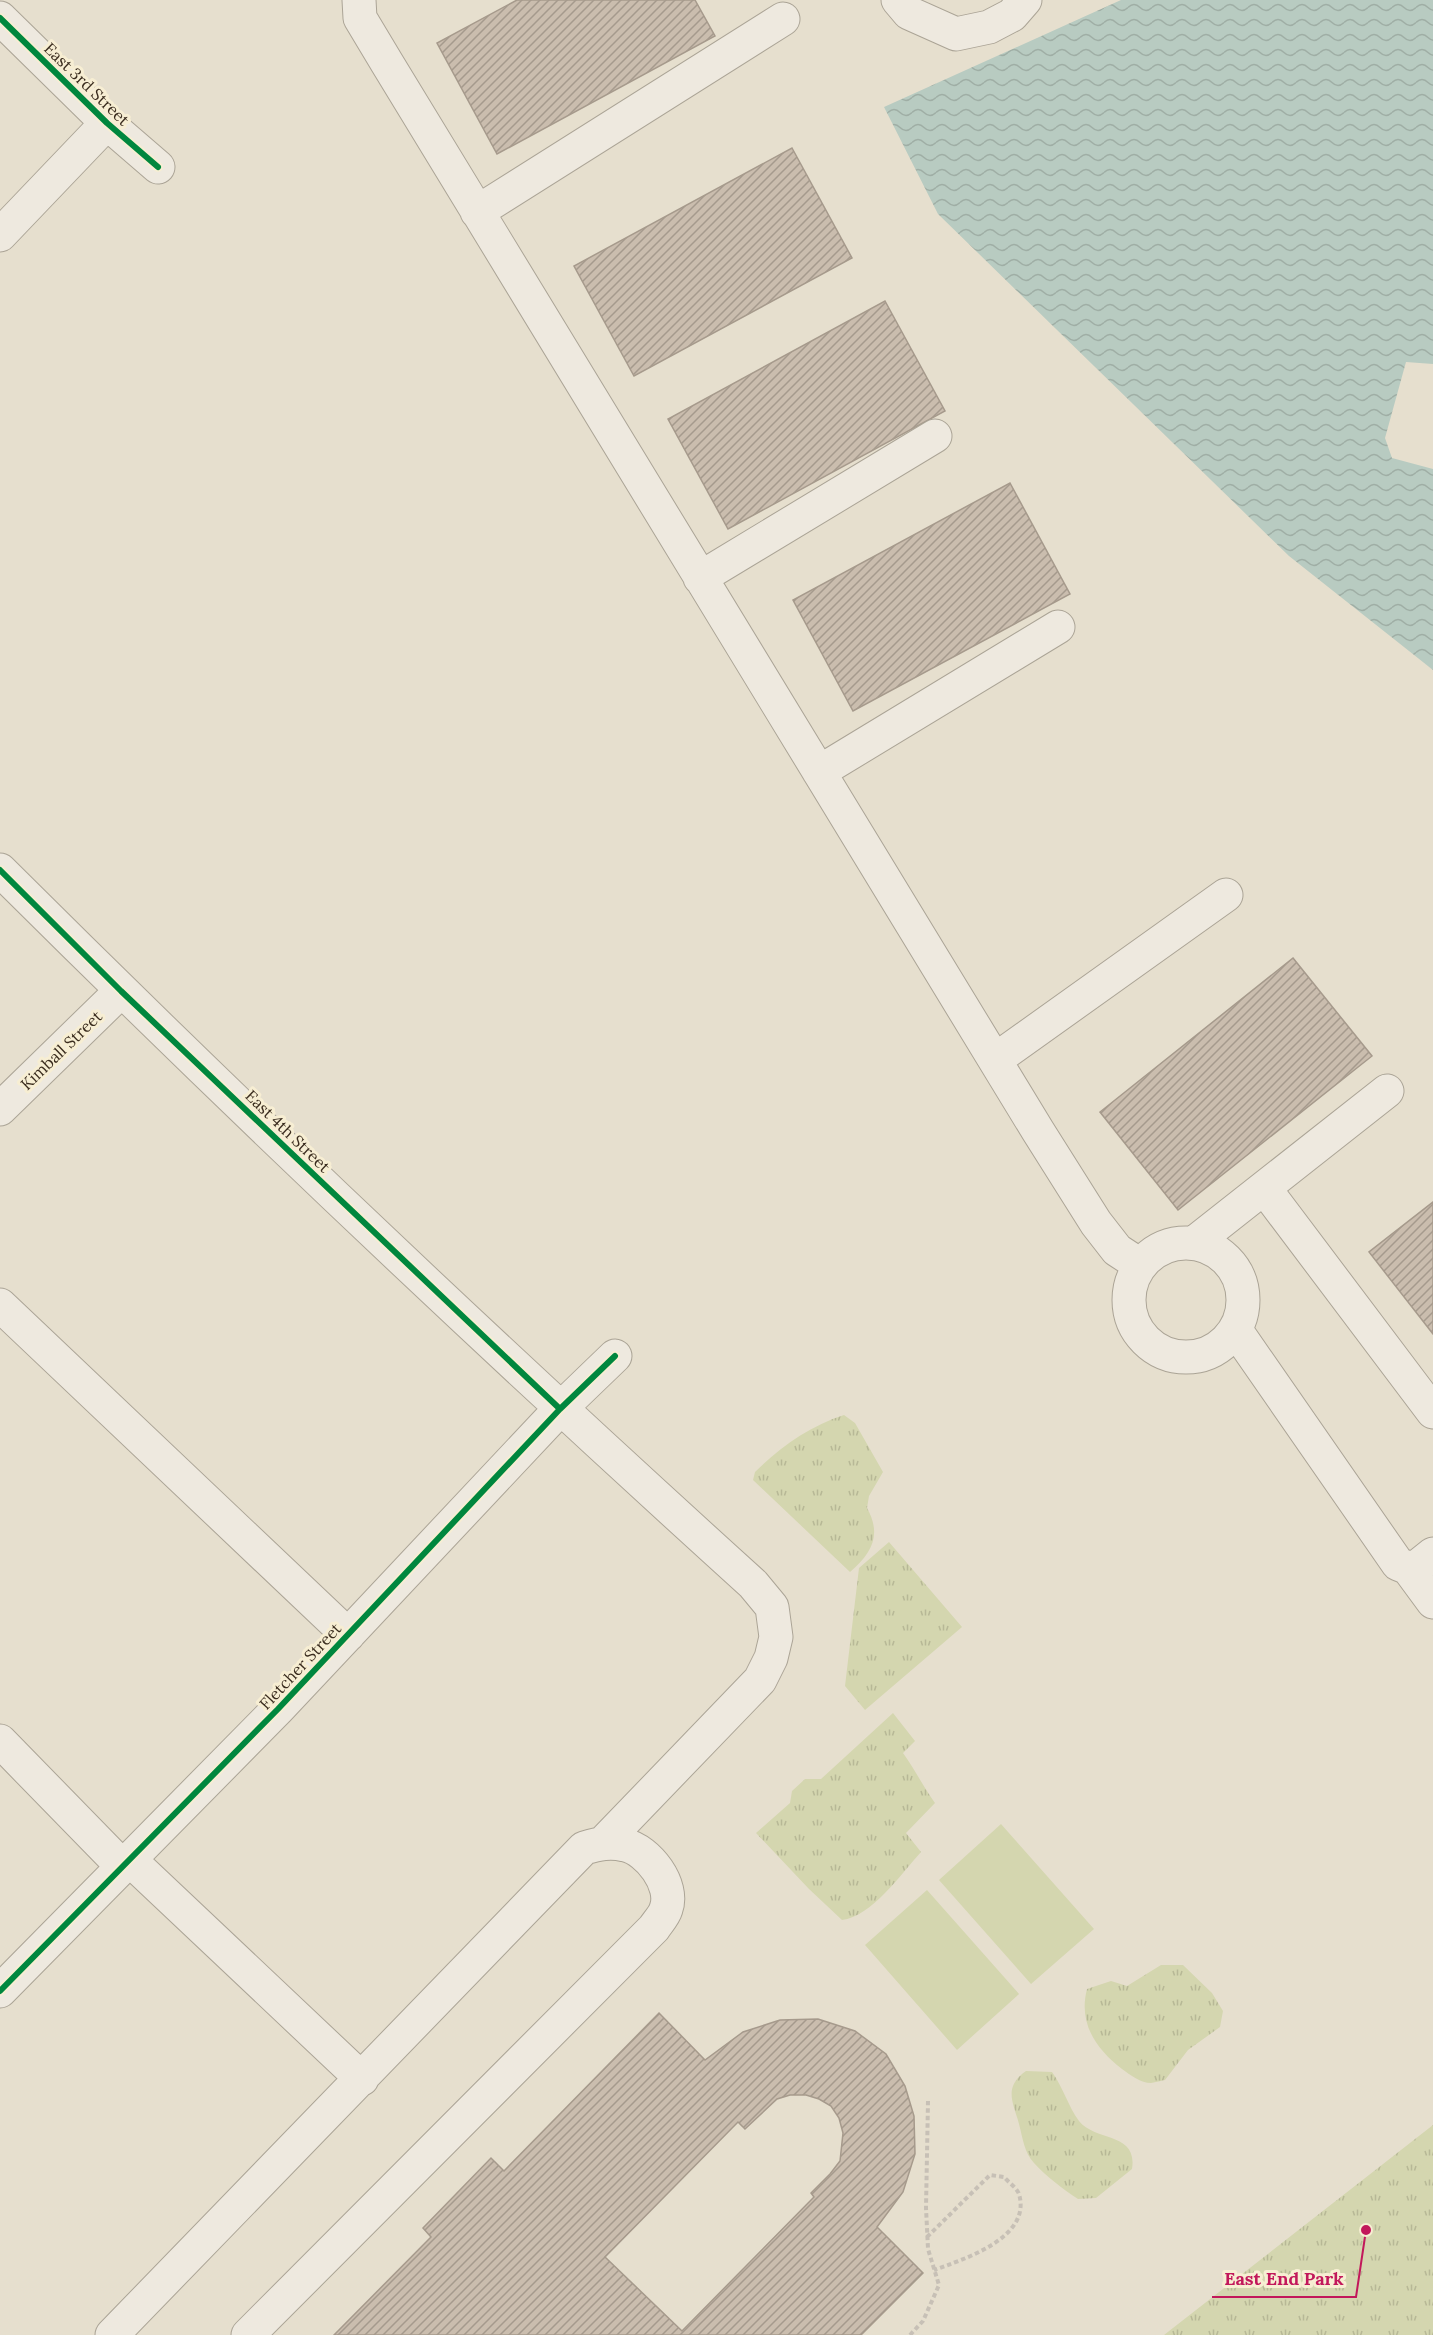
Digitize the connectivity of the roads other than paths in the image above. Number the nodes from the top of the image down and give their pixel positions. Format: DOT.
graph roads {
  1 [pos="359,0"];
  2 [pos="898,0"];
  3 [pos="1025,0"];
  4 [pos="0,18"];
  5 [pos="783,19"];
  6 [pos="107,123"];
  7 [pos="158,167"];
  8 [pos="477,212"];
  9 [pos="0,235"];
  10 [pos="934,436"];
  11 [pos="700,578"];
  12 [pos="1058,627"];
  13 [pos="819,772"];
  14 [pos="0,870"];
  15 [pos="1226,895"];
  16 [pos="121,991"];
  17 [pos="995,1060"];
  18 [pos="1387,1091"];
  19 [pos="0,1108"];
  20 [pos="1265,1189"];
  21 [pos="1194,1243"];
  22 [pos="1140,1265"];
  23 [pos="0,1305"];
  24 [pos="1235,1329"];
  25 [pos="615,1356"];
  26 [pos="560,1409"];
  27 [pos="1433,1412"];
  28 [pos="1420,1561"];
  29 [pos="1433,1602"];
  30 [pos="348,1635"];
  31 [pos="0,1741"];
  32 [pos="603,1843"];
  33 [pos="126,1862"];
  34 [pos="0,1991"];
  35 [pos="362,2079"];
  36 [pos="112,2335"];
  37 [pos="248,2335"];
  1 -- 8 [label="street"];
  2 -- 3 [label="street"];
  4 -- 6 [label="street, East 3rd Street"];
  5 -- 8 [label="street"];
  6 -- 7 [label="street, East 3rd Street"];
  6 -- 9 [label="street"];
  8 -- 11 [label="street"];
  10 -- 11 [label="street"];
  11 -- 13 [label="street"];
  12 -- 13 [label="street"];
  13 -- 17 [label="street"];
  14 -- 16 [label="street, East 4th Street"];
  15 -- 17 [label="street"];
  16 -- 19 [label="street, Kimball Street"];
  16 -- 26 [label="street, East 4th Street"];
  17 -- 22 [label="street"];
  18 -- 20 [label="street"];
  20 -- 21 [label="street"];
  20 -- 27 [label="street"];
  21 -- 22 [label="street"];
  21 -- 24 [label="street"];
  22 -- 24 [label="street"];
  23 -- 30 [label="street"];
  24 -- 28 [label="street"];
  25 -- 26 [label="street, Fletcher Street"];
  26 -- 30 [label="street, Fletcher Street"];
  26 -- 32 [label="street, East 4th Street"];
  28 -- 29 [label="street"];
  30 -- 33 [label="street, Fletcher Street"];
  31 -- 33 [label="street"];
  32 -- 35 [label="street"];
  32 -- 37 [label="street"];
  33 -- 34 [label="street, Fletcher Street"];
  33 -- 35 [label="street"];
  35 -- 36 [label="street"];
}
